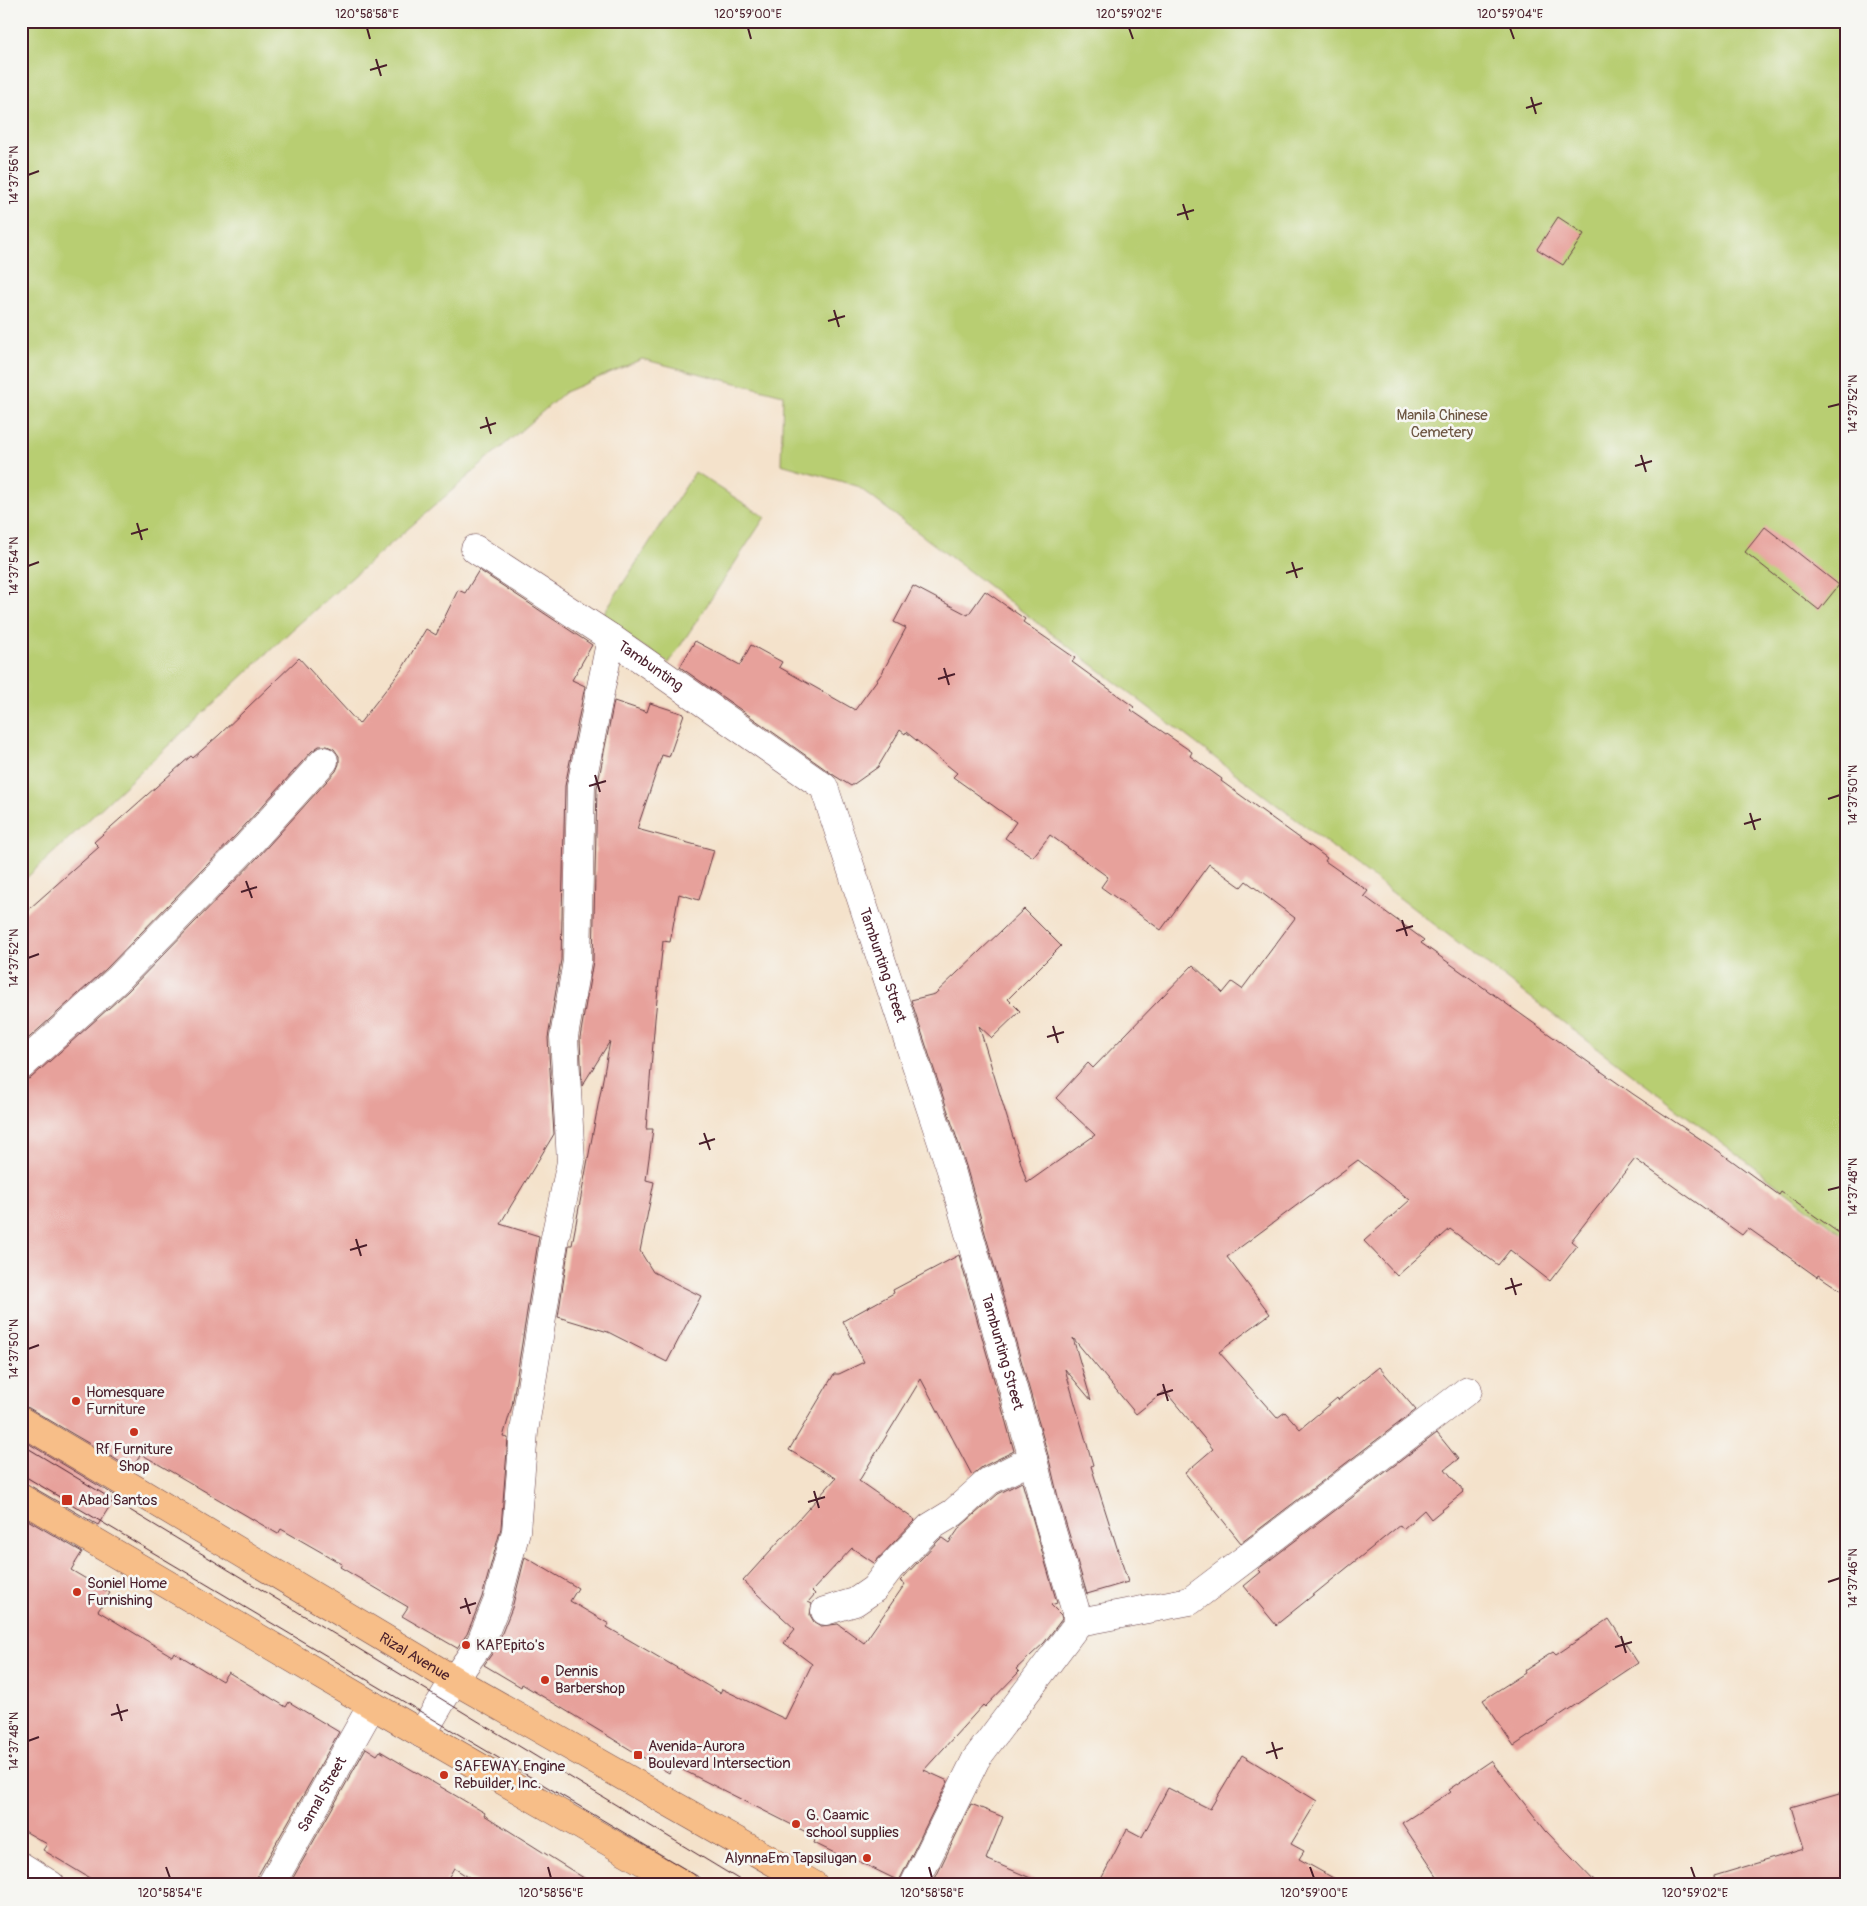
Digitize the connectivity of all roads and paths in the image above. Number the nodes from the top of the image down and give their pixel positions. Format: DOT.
graph roads {
  1 [pos="475,549"];
  2 [pos="611,638"];
  3 [pos="324,761"];
  4 [pos="824,787"];
  5 [pos="21,1066"];
  6 [pos="1468,1390"];
  7 [pos="21,1421"];
  8 [pos="1033,1459"];
  9 [pos="21,1498"];
  10 [pos="825,1611"];
  11 [pos="1079,1622"];
  12 [pos="454,1680"];
  13 [pos="372,1705"];
  14 [pos="422,1734"];
  15 [pos="21,1866"];
  16 [pos="51,1885"];
  17 [pos="271,1885"];
  18 [pos="684,1885"];
  19 [pos="814,1885"];
  20 [pos="914,1885"];
  1 -- 2 [label="street, Tambunting"];
  2 -- 4 [label="street, Tambunting"];
  2 -- 12 [label="street"];
  3 -- 5 [label="street"];
  4 -- 8 [label="street, Tambunting Street"];
  6 -- 11 [label="street"];
  7 -- 12 [label="main road, Rizal Avenue"];
  8 -- 10 [label="street"];
  8 -- 11 [label="street, Tambunting Street"];
  9 -- 13 [label="main road"];
  11 -- 20 [label="street"];
  12 -- 14 [label="street"];
  12 -- 19 [label="main road, Rizal Avenue"];
  13 -- 14 [label="main road"];
  13 -- 17 [label="street, Samal Street"];
  14 -- 18 [label="main road"];
  15 -- 16 [label="street"];
}
